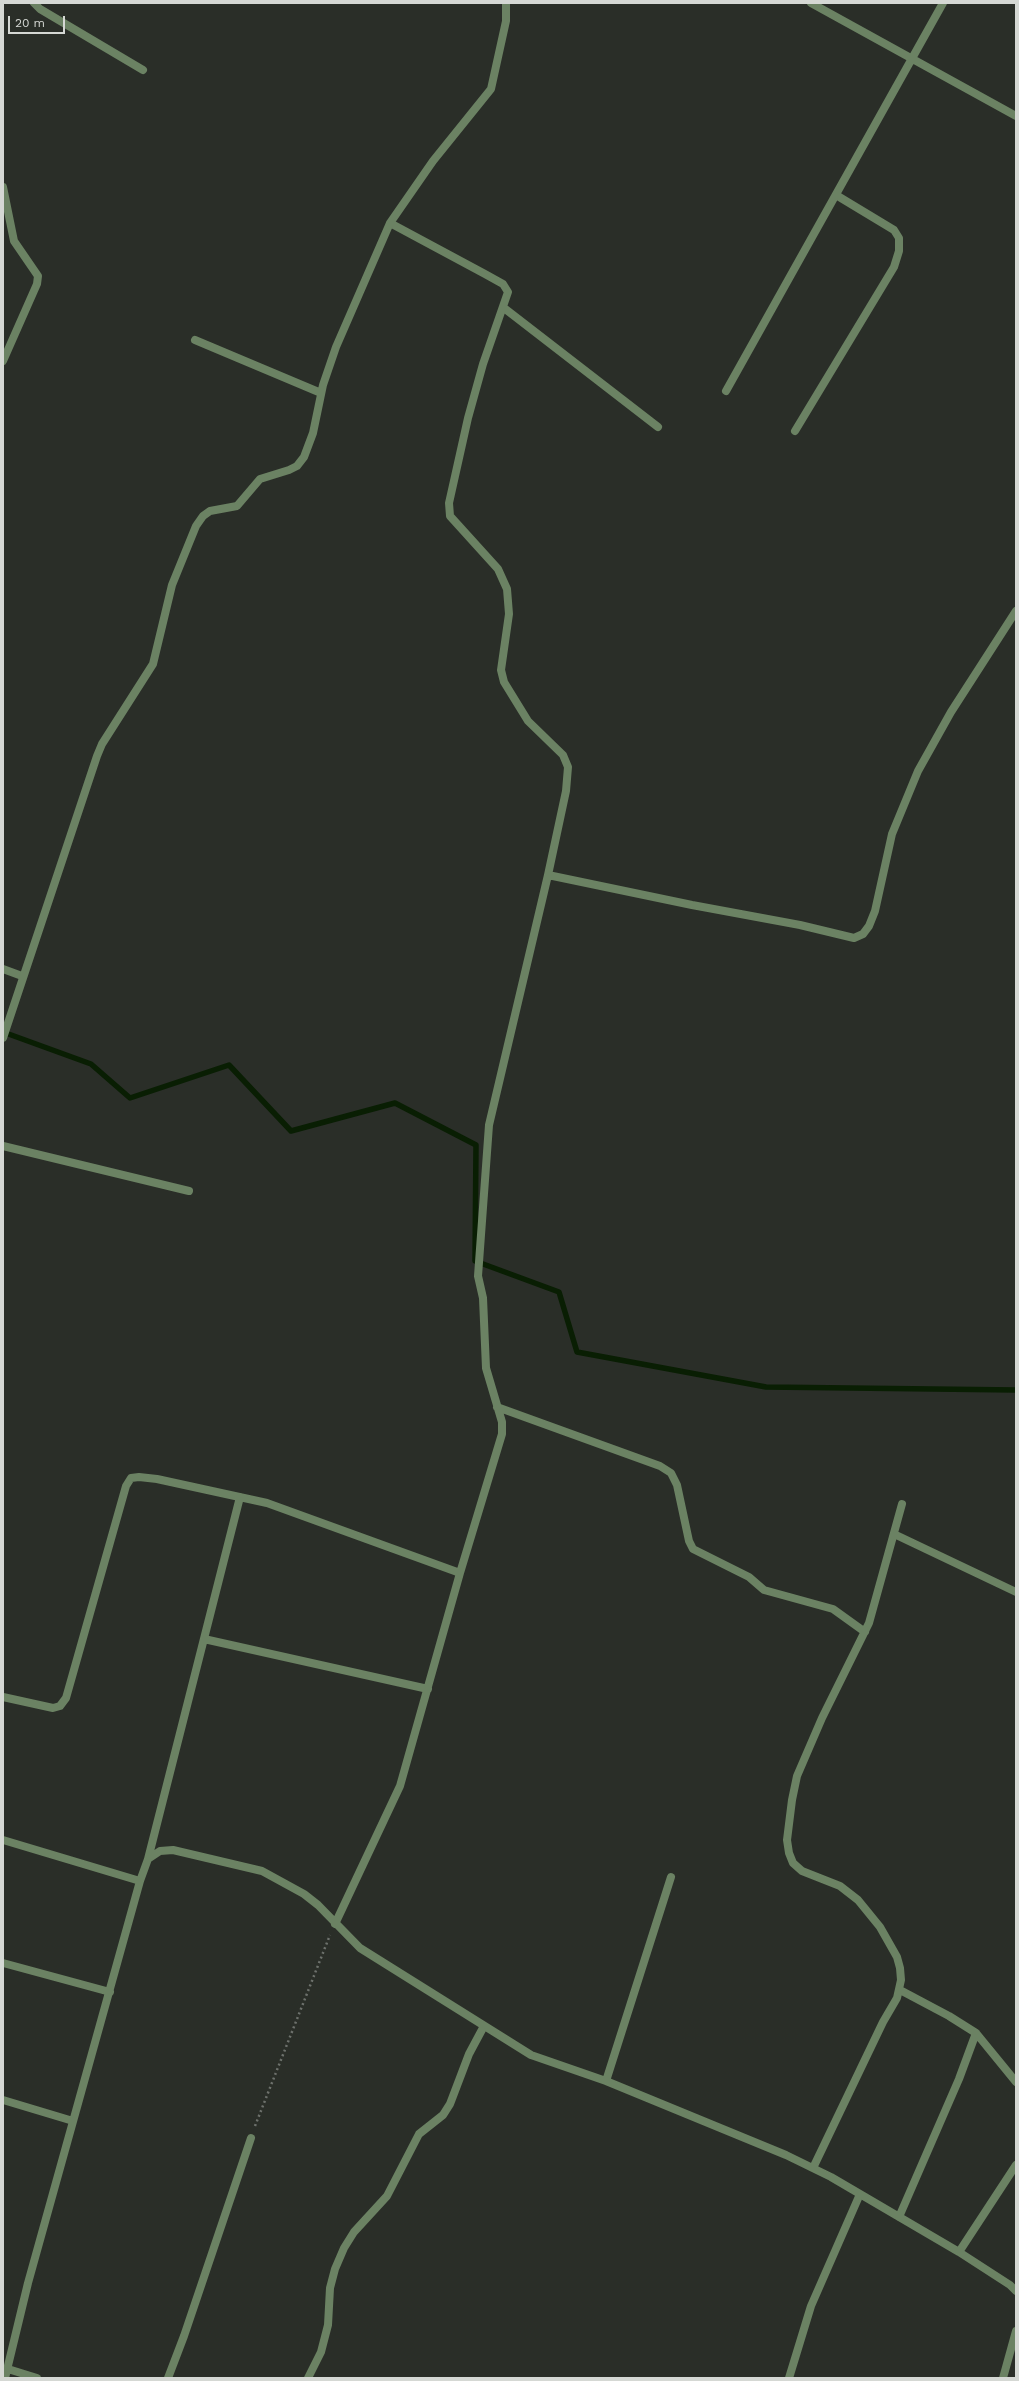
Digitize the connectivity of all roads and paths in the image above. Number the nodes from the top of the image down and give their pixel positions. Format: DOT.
graph roads {
  1 [pos="34,3"];
  2 [pos="506,3"];
  3 [pos="811,3"];
  4 [pos="943,3"];
  5 [pos="912,58"];
  6 [pos="142,70"];
  7 [pos="1016,116"];
  8 [pos="3,187"];
  9 [pos="836,195"];
  10 [pos="390,224"];
  11 [pos="504,308"];
  12 [pos="195,340"];
  13 [pos="3,361"];
  14 [pos="726,392"];
  15 [pos="321,393"];
  16 [pos="658,427"];
  17 [pos="795,432"];
  18 [pos="1016,611"];
  19 [pos="548,875"];
  20 [pos="3,970"];
  21 [pos="22,976"];
  22 [pos="3,1038"];
  23 [pos="3,1146"];
  24 [pos="189,1191"];
  25 [pos="497,1407"];
  26 [pos="240,1497"];
  27 [pos="902,1504"];
  28 [pos="894,1534"];
  29 [pos="460,1573"];
  30 [pos="1016,1592"];
  31 [pos="865,1632"];
  32 [pos="204,1639"];
  33 [pos="428,1689"];
  34 [pos="3,1697"];
  35 [pos="3,1840"];
  36 [pos="148,1859"];
  37 [pos="671,1877"];
  38 [pos="140,1881"];
  39 [pos="335,1924"];
  40 [pos="3,1963"];
  41 [pos="900,1990"];
  42 [pos="110,1992"];
  43 [pos="484,2026"];
  44 [pos="976,2033"];
  45 [pos="606,2082"];
  46 [pos="1016,2082"];
  47 [pos="3,2100"];
  48 [pos="73,2121"];
  49 [pos="251,2138"];
  50 [pos="1016,2165"];
  51 [pos="813,2168"];
  52 [pos="860,2194"];
  53 [pos="899,2217"];
  54 [pos="959,2252"];
  55 [pos="1016,2291"];
  56 [pos="1016,2331"];
  57 [pos="8,2369"];
  58 [pos="5,2378"];
  59 [pos="37,2378"];
  60 [pos="168,2378"];
  61 [pos="308,2378"];
  62 [pos="789,2378"];
  63 [pos="1003,2378"];
  1 -- 6 [label="street"];
  2 -- 10 [label="street"];
  3 -- 5 [label="street"];
  4 -- 5 [label="street"];
  5 -- 7 [label="street"];
  5 -- 9 [label="street"];
  8 -- 13 [label="street"];
  9 -- 14 [label="street"];
  9 -- 17 [label="street"];
  10 -- 11 [label="street"];
  10 -- 15 [label="street"];
  11 -- 16 [label="street"];
  11 -- 19 [label="street"];
  12 -- 15 [label="street"];
  15 -- 21 [label="street"];
  18 -- 19 [label="street"];
  19 -- 25 [label="street"];
  20 -- 21 [label="street"];
  21 -- 22 [label="street"];
  23 -- 24 [label="street"];
  25 -- 29 [label="street"];
  25 -- 31 [label="street"];
  26 -- 29 [label="street"];
  26 -- 32 [label="street"];
  26 -- 34 [label="street"];
  27 -- 28 [label="street"];
  28 -- 30 [label="street"];
  28 -- 31 [label="street"];
  29 -- 33 [label="street"];
  31 -- 41 [label="street"];
  32 -- 33 [label="street"];
  32 -- 36 [label="street"];
  33 -- 39 [label="street"];
  35 -- 38 [label="street"];
  36 -- 38 [label="street"];
  36 -- 39 [label="street"];
  37 -- 45 [label="street"];
  38 -- 42 [label="street"];
  39 -- 43 [label="street"];
  39 -- 49 [label="path"];
  40 -- 42 [label="street"];
  41 -- 44 [label="street"];
  41 -- 51 [label="street"];
  42 -- 48 [label="street"];
  43 -- 45 [label="street"];
  43 -- 61 [label="street"];
  44 -- 46 [label="street"];
  44 -- 53 [label="street"];
  45 -- 51 [label="street"];
  47 -- 48 [label="street"];
  48 -- 57 [label="street"];
  49 -- 60 [label="street"];
  50 -- 54 [label="street"];
  51 -- 52 [label="street"];
  52 -- 53 [label="street"];
  52 -- 62 [label="street"];
  53 -- 54 [label="street"];
  54 -- 55 [label="street"];
  56 -- 63 [label="street"];
  57 -- 58 [label="street"];
  57 -- 59 [label="street"];
}
